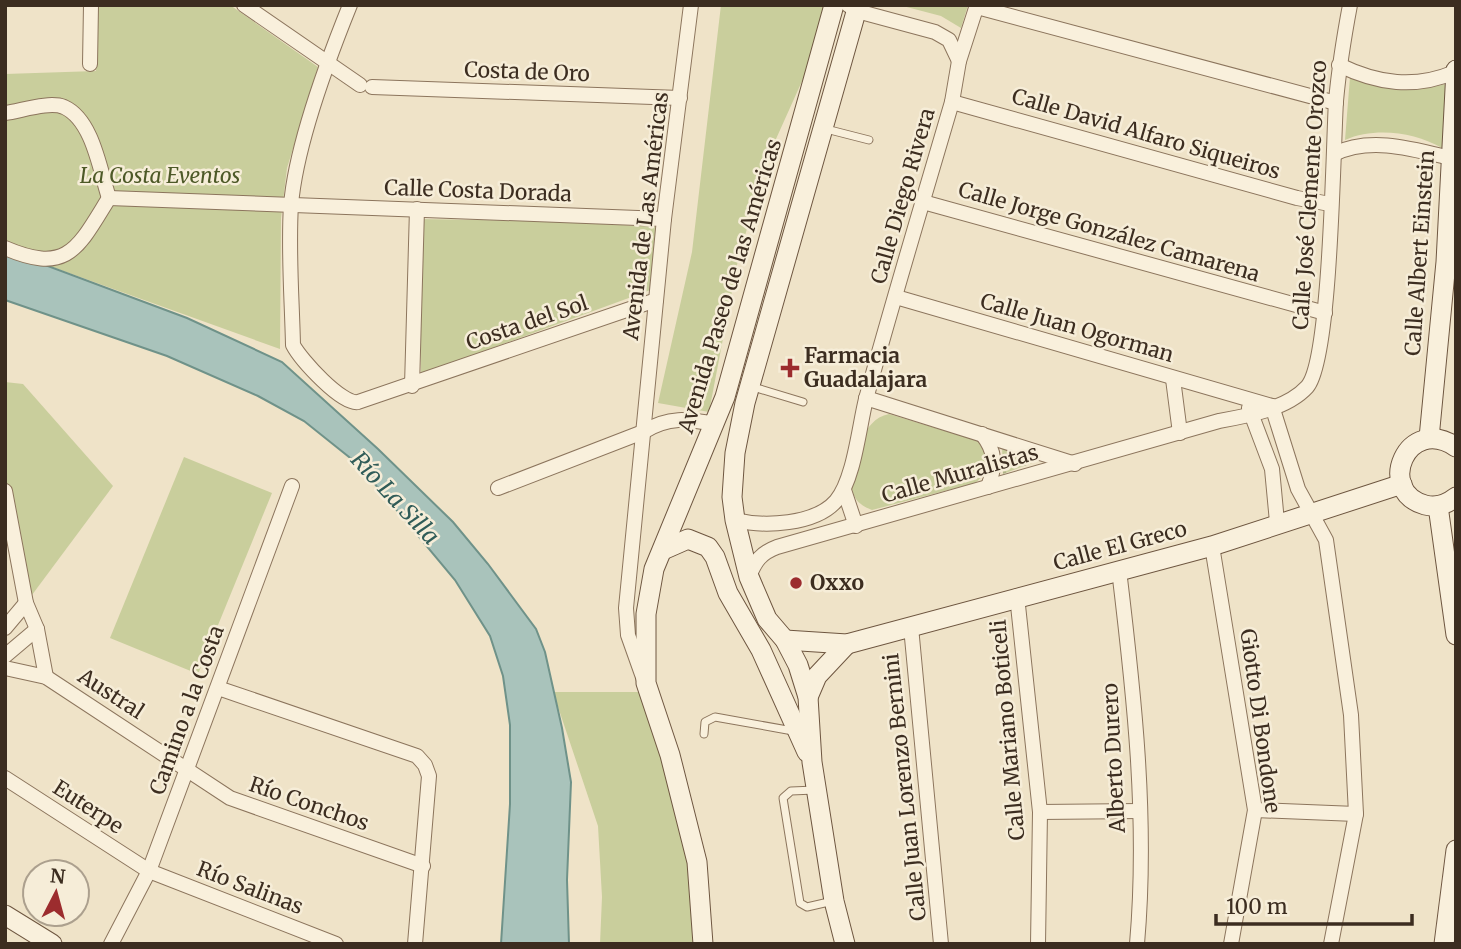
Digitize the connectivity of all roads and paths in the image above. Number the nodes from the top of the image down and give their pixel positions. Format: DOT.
graph roads {
  1 [pos="91,5"];
  2 [pos="350,5"];
  3 [pos="691,5"];
  4 [pos="834,5"];
  5 [pos="1350,5"];
  6 [pos="977,6"];
  7 [pos="252,7"];
  8 [pos="854,7"];
  9 [pos="328,61"];
  10 [pos="959,61"];
  11 [pos="90,64"];
  12 [pos="1339,65"];
  13 [pos="1456,71"];
  14 [pos="680,99"];
  15 [pos="952,102"];
  16 [pos="1336,103"];
  17 [pos="5,113"];
  18 [pos="822,128"];
  19 [pos="869,140"];
  20 [pos="1334,154"];
  21 [pos="1450,158"];
  22 [pos="108,198"];
  23 [pos="923,202"];
  24 [pos="1330,204"];
  25 [pos="291,206"];
  26 [pos="417,209"];
  27 [pos="1452,218"];
  28 [pos="664,219"];
  29 [pos="5,248"];
  30 [pos="1451,259"];
  31 [pos="896,297"];
  32 [pos="656,300"];
  33 [pos="1325,313"];
  34 [pos="1173,379"];
  35 [pos="412,386"];
  36 [pos="750,386"];
  37 [pos="866,398"];
  38 [pos="803,401"];
  39 [pos="1245,401"];
  40 [pos="1272,407"];
  41 [pos="1252,415"];
  42 [pos="716,424"];
  43 [pos="643,432"];
  44 [pos="1180,433"];
  45 [pos="982,434"];
  46 [pos="1429,438"];
  47 [pos="1456,447"];
  48 [pos="1075,464"];
  49 [pos="1402,484"];
  50 [pos="292,486"];
  51 [pos="988,487"];
  52 [pos="498,488"];
  53 [pos="844,490"];
  54 [pos="5,491"];
  55 [pos="1447,501"];
  56 [pos="1312,512"];
  57 [pos="736,520"];
  58 [pos="1277,522"];
  59 [pos="856,526"];
  60 [pos="1212,546"];
  61 [pos="663,550"];
  62 [pos="1119,570"];
  63 [pos="720,576"];
  64 [pos="749,577"];
  65 [pos="1017,596"];
  66 [pos="26,603"];
  67 [pos="768,619"];
  68 [pos="911,627"];
  69 [pos="5,628"];
  70 [pos="37,629"];
  71 [pos="1456,635"];
  72 [pos="785,640"];
  73 [pos="847,644"];
  74 [pos="5,656"];
  75 [pos="5,668"];
  76 [pos="46,677"];
  77 [pos="646,683"];
  78 [pos="218,688"];
  79 [pos="808,697"];
  80 [pos="797,732"];
  81 [pos="704,734"];
  82 [pos="812,762"];
  83 [pos="188,770"];
  84 [pos="5,778"];
  85 [pos="816,790"];
  86 [pos="1255,810"];
  87 [pos="1140,811"];
  88 [pos="1040,813"];
  89 [pos="1356,814"];
  90 [pos="1456,850"];
  91 [pos="423,866"];
  92 [pos="149,871"];
  93 [pos="834,901"];
  94 [pos="5,915"];
  95 [pos="52,944"];
  96 [pos="111,944"];
  97 [pos="337,944"];
  98 [pos="415,944"];
  99 [pos="703,944"];
  100 [pos="845,944"];
  101 [pos="942,944"];
  102 [pos="1038,944"];
  103 [pos="1137,944"];
  104 [pos="1231,944"];
  105 [pos="1331,944"];
  106 [pos="1444,944"];
  1 -- 11 [label="street"];
  2 -- 9 [label="street"];
  3 -- 14 [label="street, Avenida de Las Américas"];
  4 -- 42 [label="street, Avenida Paseo de las Américas"];
  5 -- 12 [label="street, Calle José Clemente Orozco"];
  6 -- 10 [label="street, Calle Diego Rivera"];
  6 -- 16 [label="street"];
  7 -- 9 [label="street, Costa de Oro"];
  8 -- 10 [label="street"];
  8 -- 18 [label="street, Avenida Paseo de las Américas"];
  9 -- 14 [label="street, Costa de Oro"];
  9 -- 25 [label="street"];
  10 -- 15 [label="street, Calle Diego Rivera"];
  12 -- 13 [label="street"];
  12 -- 16 [label="street, Calle José Clemente Orozco"];
  13 -- 21 [label="street, Calle Albert Einstein"];
  14 -- 28 [label="street, Avenida de Las Américas"];
  15 -- 23 [label="street, Calle Diego Rivera"];
  15 -- 24 [label="street, Calle David Alfaro Siqueiros"];
  16 -- 20 [label="street, Calle José Clemente Orozco"];
  17 -- 22 [label="street"];
  18 -- 19 [label="lane"];
  18 -- 36 [label="street, Avenida Paseo de las Américas"];
  20 -- 21 [label="street"];
  20 -- 24 [label="street, Calle José Clemente Orozco"];
  21 -- 27 [label="street, Calle Albert Einstein"];
  22 -- 25 [label="street, Calle Costa Dorada"];
  22 -- 29 [label="street"];
  23 -- 31 [label="street, Calle Diego Rivera"];
  23 -- 33 [label="street, Calle Jorge González Camarena"];
  24 -- 33 [label="street, Calle José Clemente Orozco"];
  25 -- 26 [label="street, Calle Costa Dorada"];
  25 -- 35 [label="street, Costa del Sol"];
  26 -- 28 [label="street, Calle Costa Dorada"];
  26 -- 35 [label="street"];
  27 -- 30 [label="street, Calle Albert Einstein"];
  28 -- 32 [label="street, Avenida de Las Américas"];
  30 -- 46 [label="street, Calle Albert Einstein"];
  31 -- 34 [label="street, Calle Juan Ogorman"];
  31 -- 37 [label="street, Calle Diego Rivera"];
  32 -- 35 [label="street, Costa del Sol"];
  32 -- 43 [label="street, Avenida de Las Américas"];
  33 -- 40 [label="street, Calle José Clemente Orozco"];
  34 -- 39 [label="street, Calle Juan Ogorman"];
  34 -- 44 [label="street"];
  36 -- 38 [label="lane"];
  36 -- 57 [label="street, Avenida Paseo de las Américas"];
  37 -- 45 [label="street, Calle Muralistas"];
  37 -- 53 [label="street"];
  39 -- 40 [label="street, Calle Juan Ogorman"];
  39 -- 41 [label="street"];
  40 -- 41 [label="street, Calle José Clemente Orozco"];
  40 -- 56 [label="street"];
  41 -- 44 [label="street, Calle Muralistas"];
  41 -- 58 [label="street"];
  42 -- 43 [label="street"];
  42 -- 61 [label="street, Avenida Paseo de las Américas"];
  43 -- 52 [label="street"];
  43 -- 77 [label="street"];
  44 -- 48 [label="street, Calle Muralistas"];
  45 -- 48 [label="street, Calle Muralistas"];
  45 -- 51 [label="street"];
  46 -- 47 [label="street"];
  46 -- 49 [label="street"];
  48 -- 51 [label="street, Calle Muralistas"];
  49 -- 55 [label="street"];
  49 -- 56 [label="street, Calle El Greco"];
  50 -- 78 [label="street, Camino a la Costa"];
  51 -- 59 [label="street, Calle Muralistas"];
  53 -- 57 [label="street"];
  53 -- 59 [label="street"];
  54 -- 66 [label="street, Austral"];
  55 -- 71 [label="street"];
  56 -- 58 [label="street, Calle El Greco"];
  56 -- 89 [label="street"];
  57 -- 64 [label="street, Avenida Paseo de las Américas"];
  58 -- 60 [label="street, Calle El Greco"];
  59 -- 64 [label="street, Calle Muralistas"];
  60 -- 62 [label="street, Calle El Greco"];
  60 -- 86 [label="street, Giotto Di Bondone"];
  61 -- 63 [label="street"];
  61 -- 77 [label="street, Avenida Paseo de las Américas"];
  62 -- 65 [label="street, Calle El Greco"];
  62 -- 87 [label="street, Alberto Durero"];
  63 -- 67 [label="street"];
  63 -- 80 [label="street"];
  64 -- 67 [label="street, Avenida Paseo de las Américas"];
  65 -- 68 [label="street, Calle El Greco"];
  65 -- 88 [label="street, Calle Mariano Boticeli"];
  66 -- 69 [label="street"];
  66 -- 70 [label="street, Austral"];
  67 -- 72 [label="street, Avenida Paseo de las Américas"];
  68 -- 73 [label="street, Calle El Greco"];
  68 -- 101 [label="street, Calle Juan Lorenzo Bernini"];
  70 -- 74 [label="street"];
  70 -- 76 [label="street, Austral"];
  72 -- 73 [label="street, Calle El Greco"];
  72 -- 79 [label="street, Avenida Paseo de las Américas"];
  73 -- 79 [label="street"];
  75 -- 76 [label="street, Austral"];
  76 -- 83 [label="street, Austral"];
  77 -- 99 [label="street, Avenida Paseo de las Américas"];
  78 -- 83 [label="street, Camino a la Costa"];
  78 -- 91 [label="street"];
  79 -- 82 [label="street, Avenida Paseo de las Américas"];
  80 -- 81 [label="lane"];
  80 -- 82 [label="street"];
  82 -- 85 [label="street, Avenida Paseo de las Américas"];
  83 -- 91 [label="street, Río Conchos"];
  83 -- 92 [label="street, Camino a la Costa"];
  84 -- 92 [label="street, Euterpe"];
  85 -- 93 [label="street, Avenida Paseo de las Américas"];
  85 -- 93 [label="lane"];
  86 -- 89 [label="street"];
  86 -- 104 [label="street, Giotto Di Bondone"];
  87 -- 88 [label="street"];
  87 -- 103 [label="street, Alberto Durero"];
  88 -- 102 [label="street, Calle Mariano Boticeli"];
  89 -- 105 [label="street"];
  90 -- 106 [label="street"];
  91 -- 98 [label="street"];
  92 -- 96 [label="street, Camino a la Costa"];
  92 -- 97 [label="street, Río Salinas"];
  93 -- 100 [label="street, Avenida Paseo de las Américas"];
  94 -- 95 [label="street"];
}
